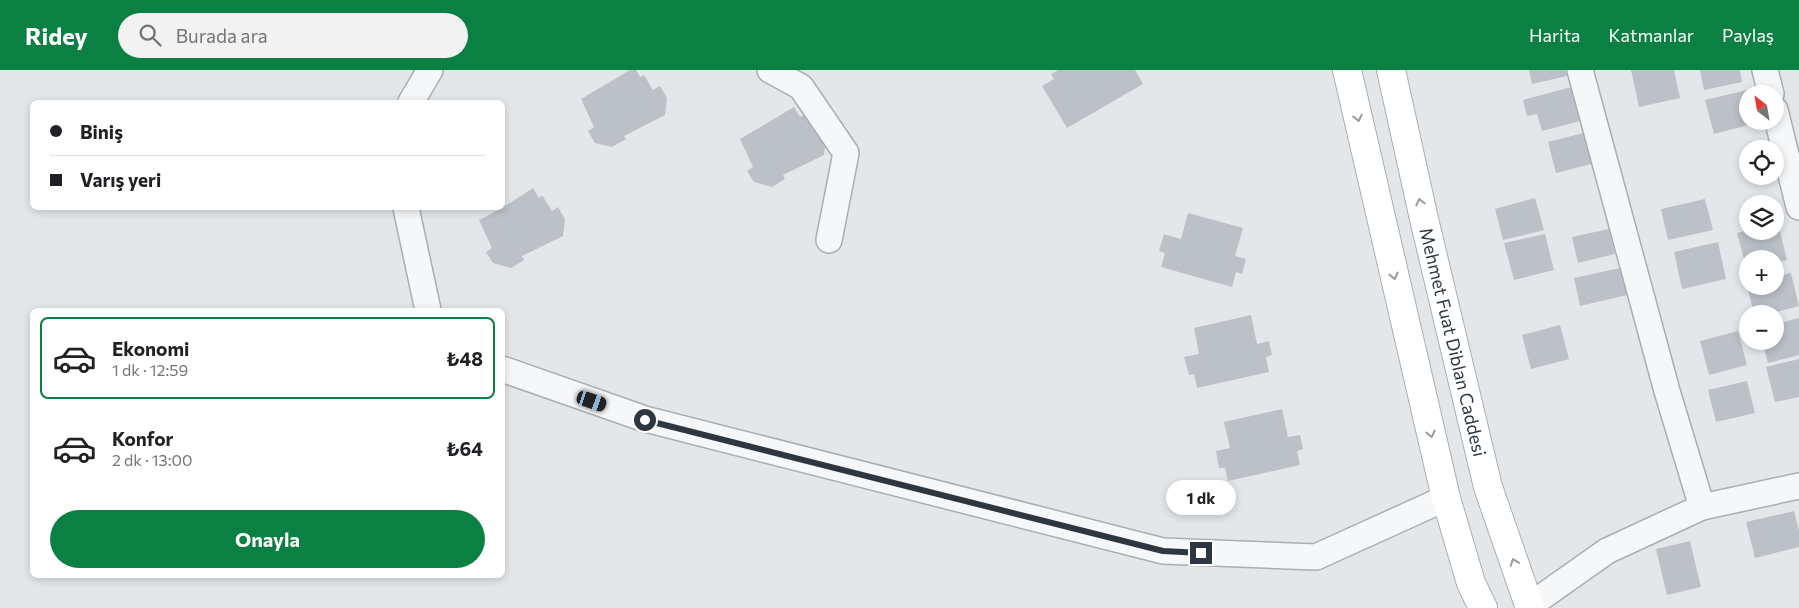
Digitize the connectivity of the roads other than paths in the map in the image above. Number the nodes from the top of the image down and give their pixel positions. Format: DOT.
graph roads {
  1 [pos="430,70"];
  2 [pos="770,70"];
  3 [pos="1347,70"];
  4 [pos="1390,70"];
  5 [pos="1580,70"];
  6 [pos="1765,70"];
  7 [pos="1769,85"];
  8 [pos="412,100"];
  9 [pos="1780,130"];
  10 [pos="1799,207"];
  11 [pos="406,210"];
  12 [pos="829,240"];
  13 [pos="428,308"];
  14 [pos="505,370"];
  15 [pos="1799,486"];
  16 [pos="1446,498"];
  17 [pos="1702,507"];
  18 [pos="1530,607"];
  19 [pos="1483,608"];
  1 -- 8 [label="street"];
  2 -- 12 [label="street"];
  3 -- 16 [label="main road, one-way"];
  18 -- 4 [label="main road, Mehmet Fuat Diblan Caddesi, one-way"];
  5 -- 17 [label="street"];
  6 -- 7 [label="street"];
  9 -- 10 [label="street"];
  11 -- 13 [label="street"];
  14 -- 16 [label="street"];
  15 -- 17 [label="street"];
  16 -- 19 [label="main road"];
  17 -- 18 [label="street"];
}
